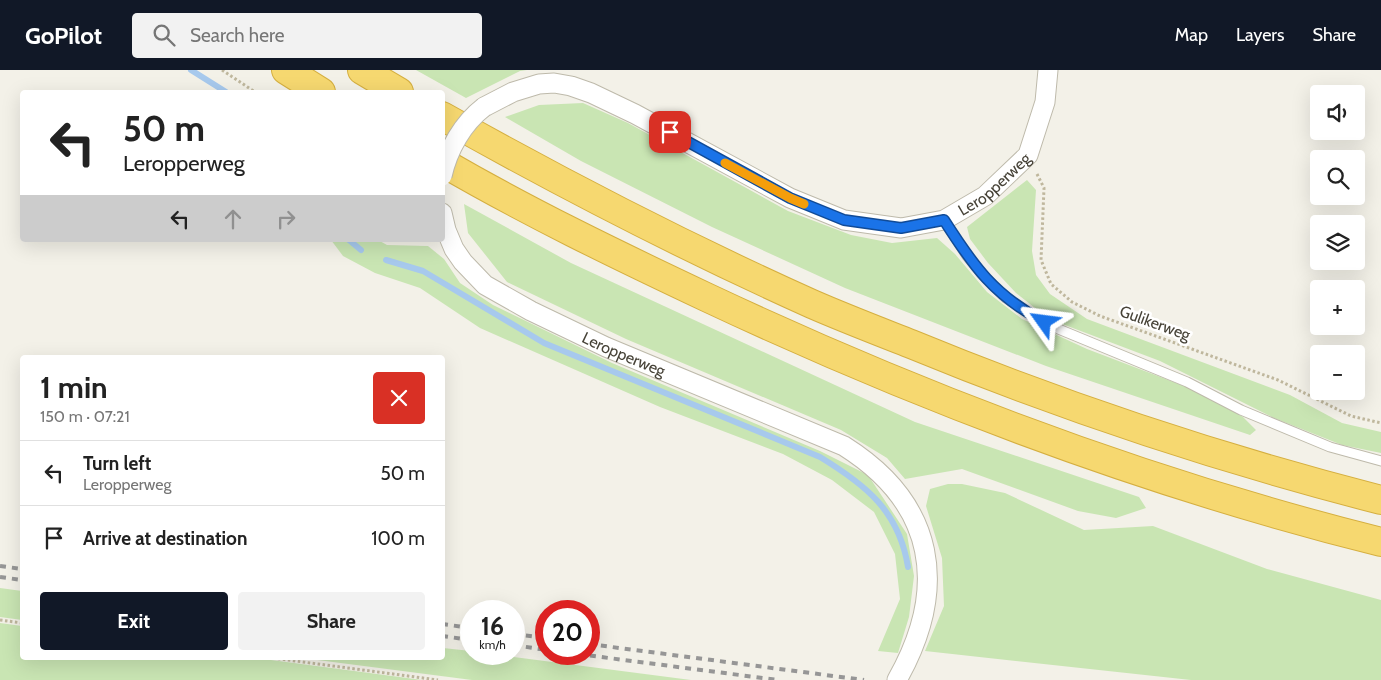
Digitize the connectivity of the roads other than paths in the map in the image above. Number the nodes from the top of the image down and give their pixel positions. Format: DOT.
graph roads {
  1 [pos="286,70"];
  2 [pos="362,70"];
  3 [pos="1048,70"];
  4 [pos="318,90"];
  5 [pos="396,90"];
  6 [pos="445,118"];
  7 [pos="445,164"];
  8 [pos="445,168"];
  9 [pos="944,220"];
  10 [pos="445,226"];
  11 [pos="1381,461"];
  12 [pos="1381,500"];
  13 [pos="1381,542"];
  14 [pos="897,680"];
  1 -- 4 [label="highway"];
  2 -- 5 [label="highway"];
  3 -- 9 [label="street, Leropperweg"];
  6 -- 12 [label="highway"];
  7 -- 13 [label="highway"];
  8 -- 9 [label="street, Leropperweg, bridge"];
  9 -- 11 [label="lane"];
  10 -- 14 [label="street, Leropperweg"];
}
